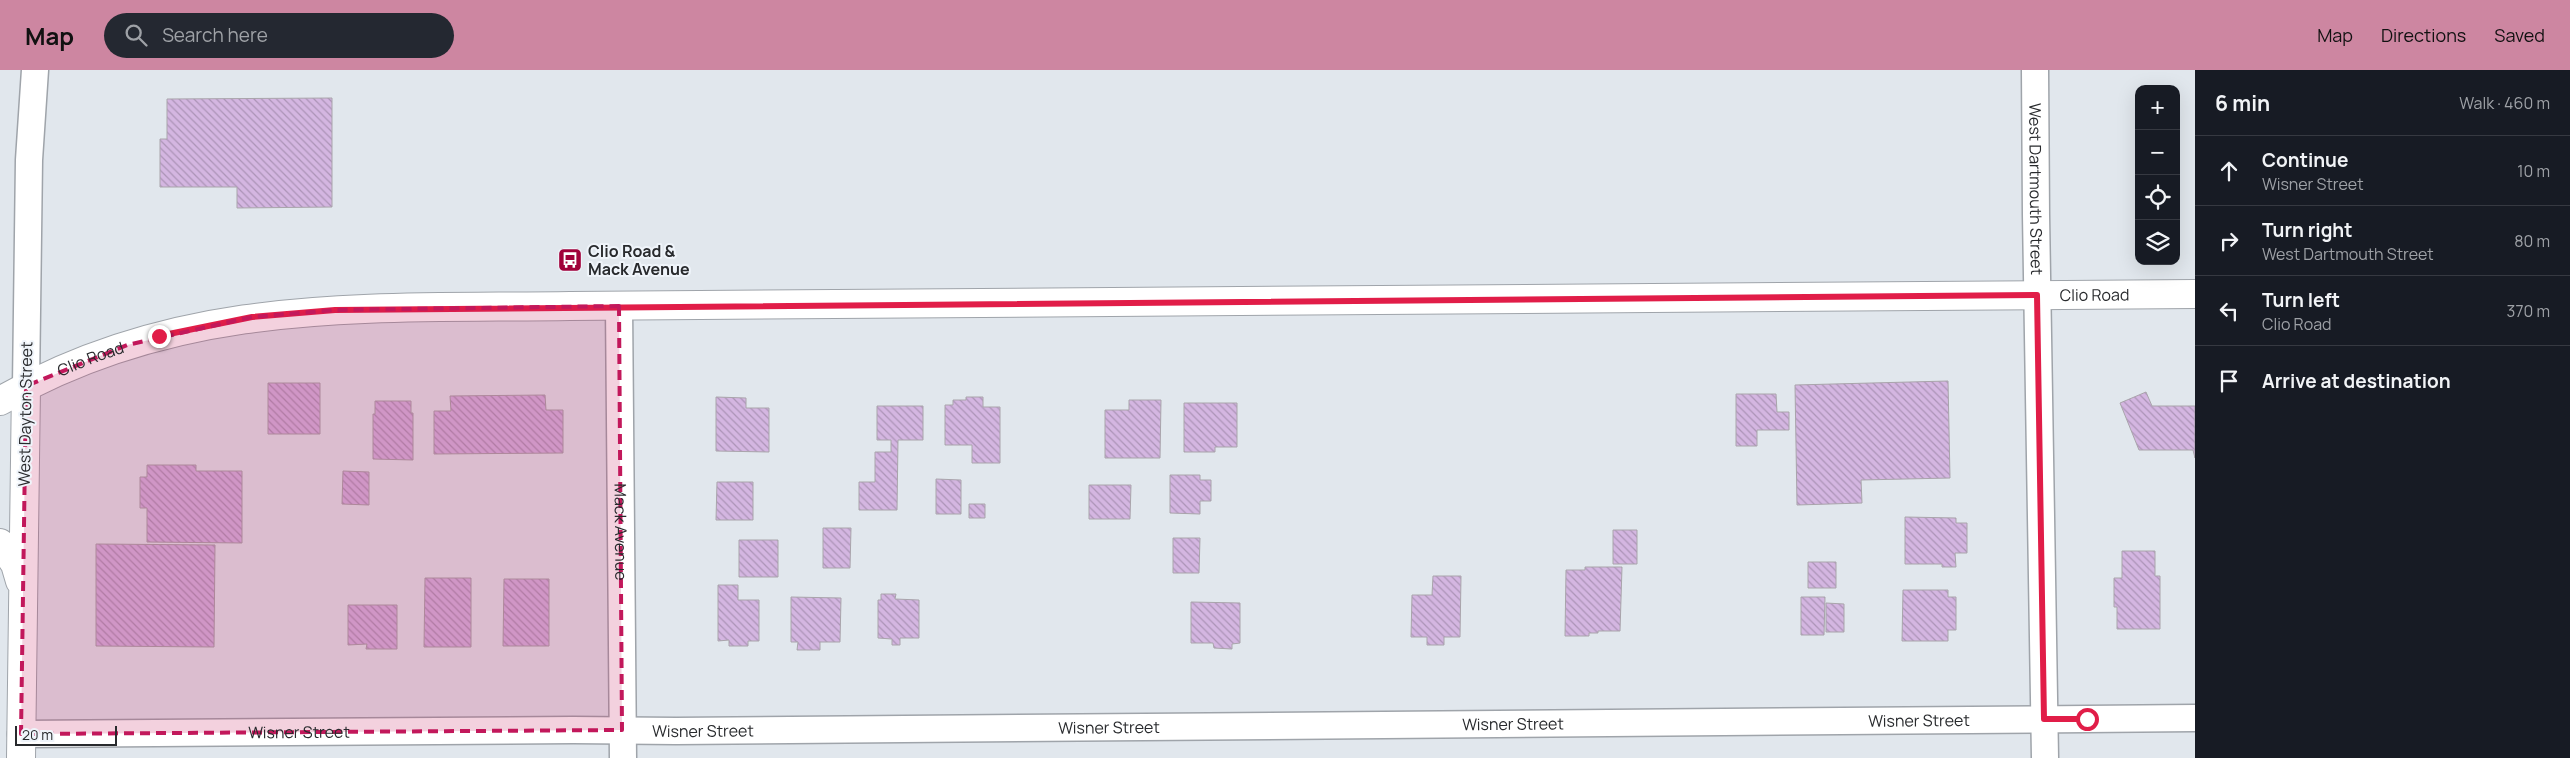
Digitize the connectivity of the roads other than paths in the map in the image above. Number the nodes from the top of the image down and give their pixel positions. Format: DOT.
graph roads {
  1 [pos="35,70"];
  2 [pos="2035,70"];
  3 [pos="2195,294"];
  4 [pos="2037,295"];
  5 [pos="619,306"];
  6 [pos="26,386"];
  7 [pos="0,401"];
  8 [pos="0,543"];
  9 [pos="22,605"];
  10 [pos="2195,718"];
  11 [pos="2044,719"];
  12 [pos="622,730"];
  13 [pos="21,746"];
  14 [pos="622,758"];
  15 [pos="2045,758"];
  1 -- 6 [label="street, West Dayton Street"];
  2 -- 4 [label="street, West Dartmouth Street"];
  3 -- 4 [label="main road, Clio Road"];
  4 -- 5 [label="main road, Clio Road"];
  4 -- 11 [label="street, West Dartmouth Street"];
  5 -- 6 [label="main road, Clio Road"];
  5 -- 12 [label="street, Mack Avenue"];
  6 -- 7 [label="main road, Clio Road"];
  6 -- 9 [label="main road, West Dayton Street"];
  8 -- 9 [label="main road"];
  9 -- 13 [label="main road, West Dayton Street"];
  10 -- 11 [label="street, Wisner Street"];
  11 -- 12 [label="street, Wisner Street"];
  11 -- 15 [label="street, West Dartmouth Street"];
  12 -- 13 [label="street, Wisner Street"];
  12 -- 14 [label="street, Mack Avenue"];
}
